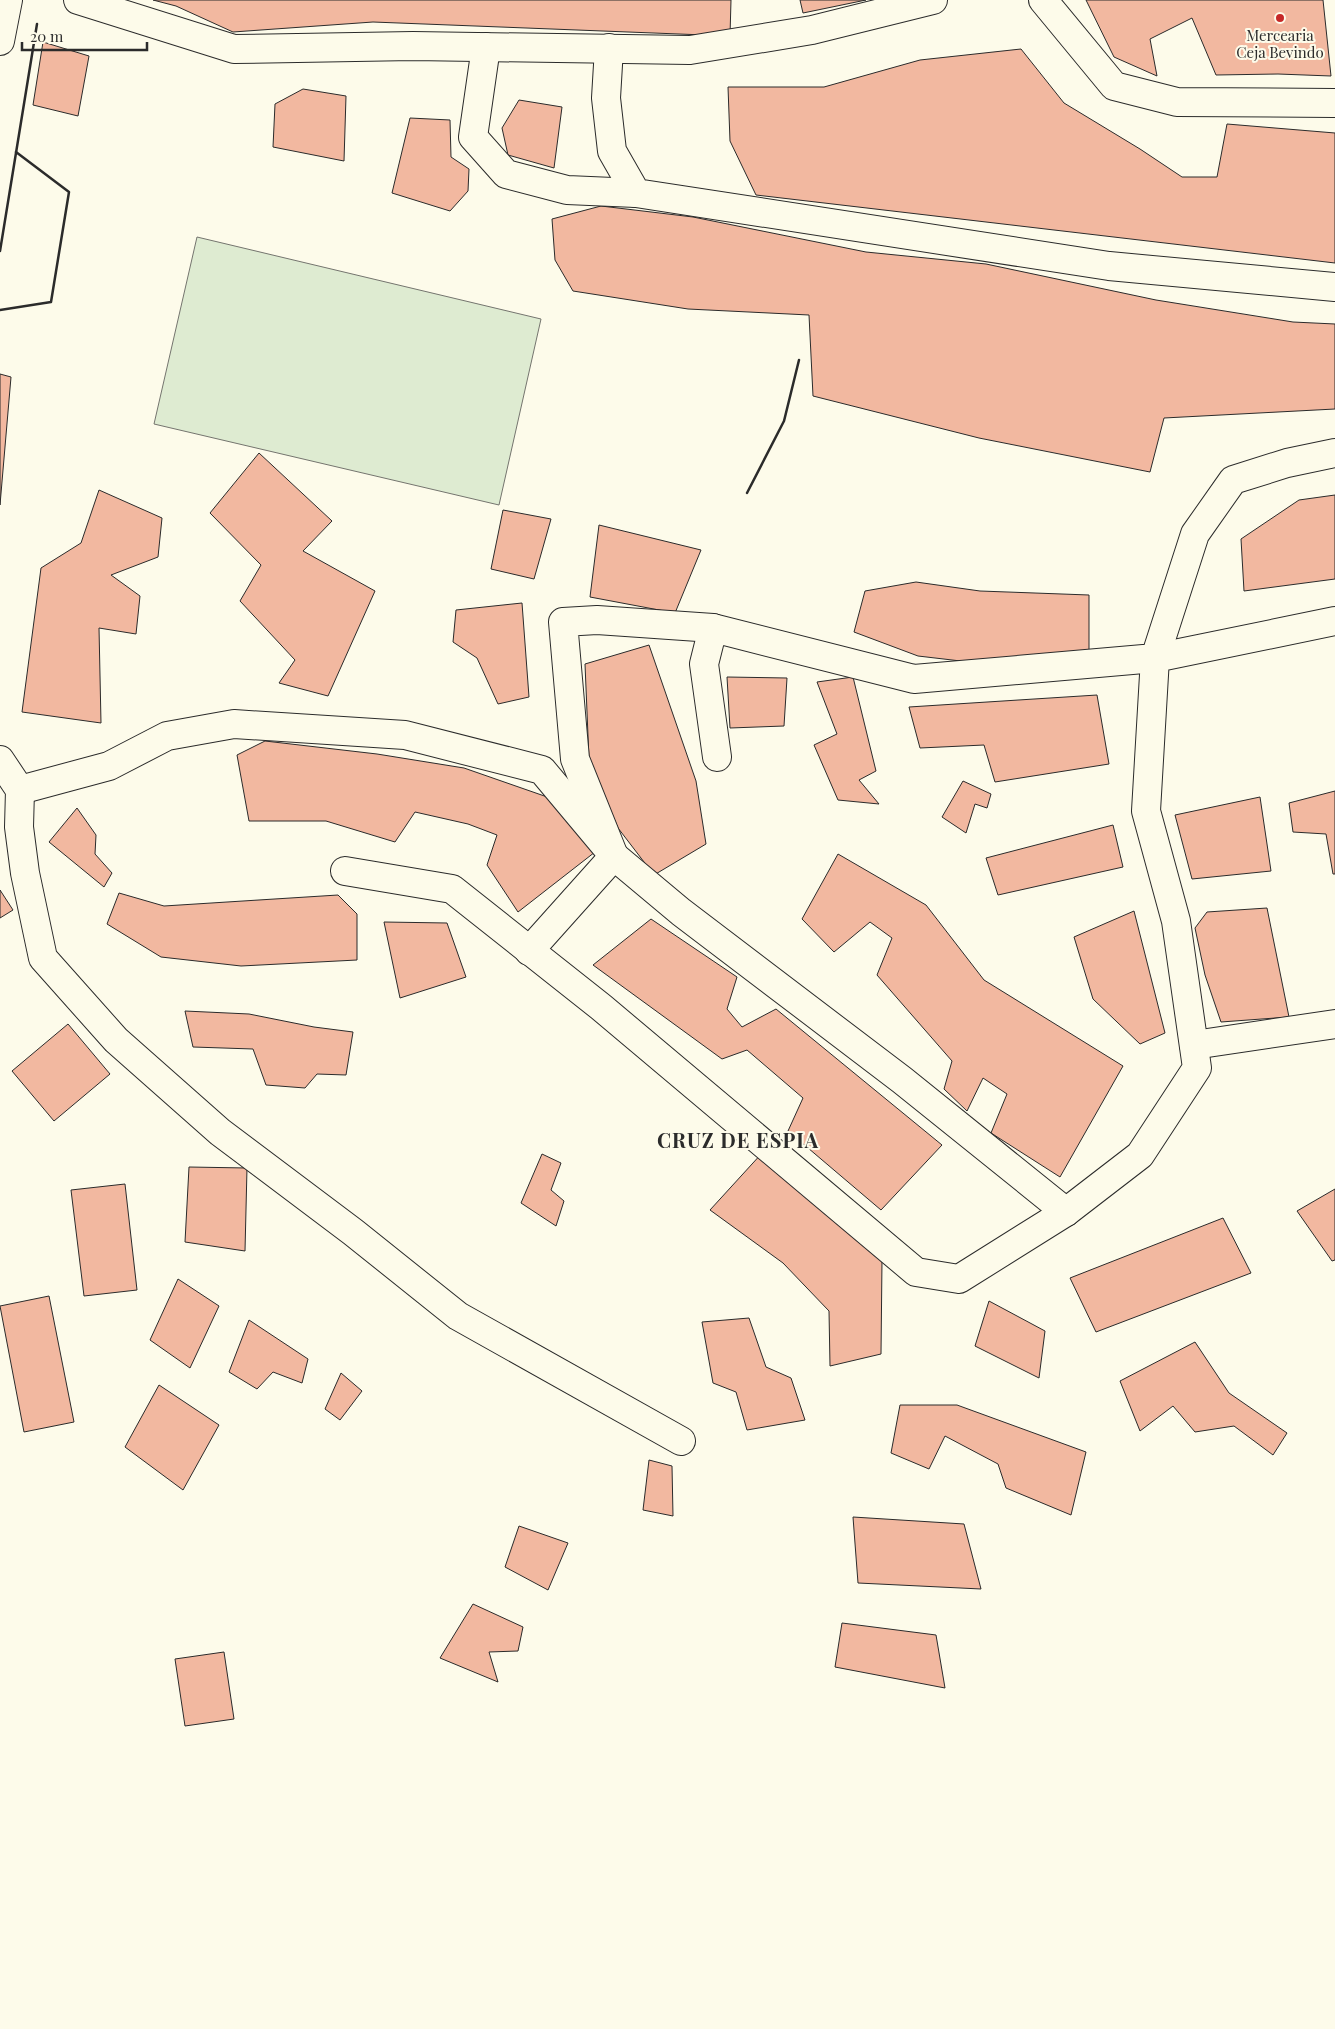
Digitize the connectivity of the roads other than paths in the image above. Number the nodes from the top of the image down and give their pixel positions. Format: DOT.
graph roads {
  1 [pos="8,0"];
  2 [pos="78,0"];
  3 [pos="933,0"];
  4 [pos="1043,0"];
  5 [pos="0,41"];
  6 [pos="486,47"];
  7 [pos="609,48"];
  8 [pos="1335,103"];
  9 [pos="636,193"];
  10 [pos="1335,287"];
  11 [pos="1335,453"];
  12 [pos="1335,621"];
  13 [pos="713,628"];
  14 [pos="1155,658"];
  15 [pos="717,757"];
  16 [pos="0,760"];
  17 [pos="20,790"];
  18 [pos="614,856"];
  19 [pos="345,871"];
  20 [pos="529,951"];
  21 [pos="1335,1024"];
  22 [pos="1194,1045"];
  23 [pos="1066,1212"];
  24 [pos="682,1441"];
  1 -- 5 [label="street"];
  2 -- 6 [label="street"];
  3 -- 7 [label="street"];
  4 -- 8 [label="street"];
  6 -- 7 [label="street"];
  6 -- 9 [label="street"];
  7 -- 9 [label="street"];
  9 -- 10 [label="street"];
  11 -- 14 [label="street"];
  12 -- 14 [label="street"];
  13 -- 14 [label="street"];
  13 -- 15 [label="street"];
  13 -- 18 [label="street"];
  14 -- 22 [label="street"];
  16 -- 17 [label="street"];
  17 -- 18 [label="street"];
  17 -- 24 [label="street"];
  18 -- 20 [label="street"];
  18 -- 23 [label="street"];
  19 -- 20 [label="street"];
  20 -- 23 [label="street"];
  21 -- 22 [label="street"];
  22 -- 23 [label="street"];
}
